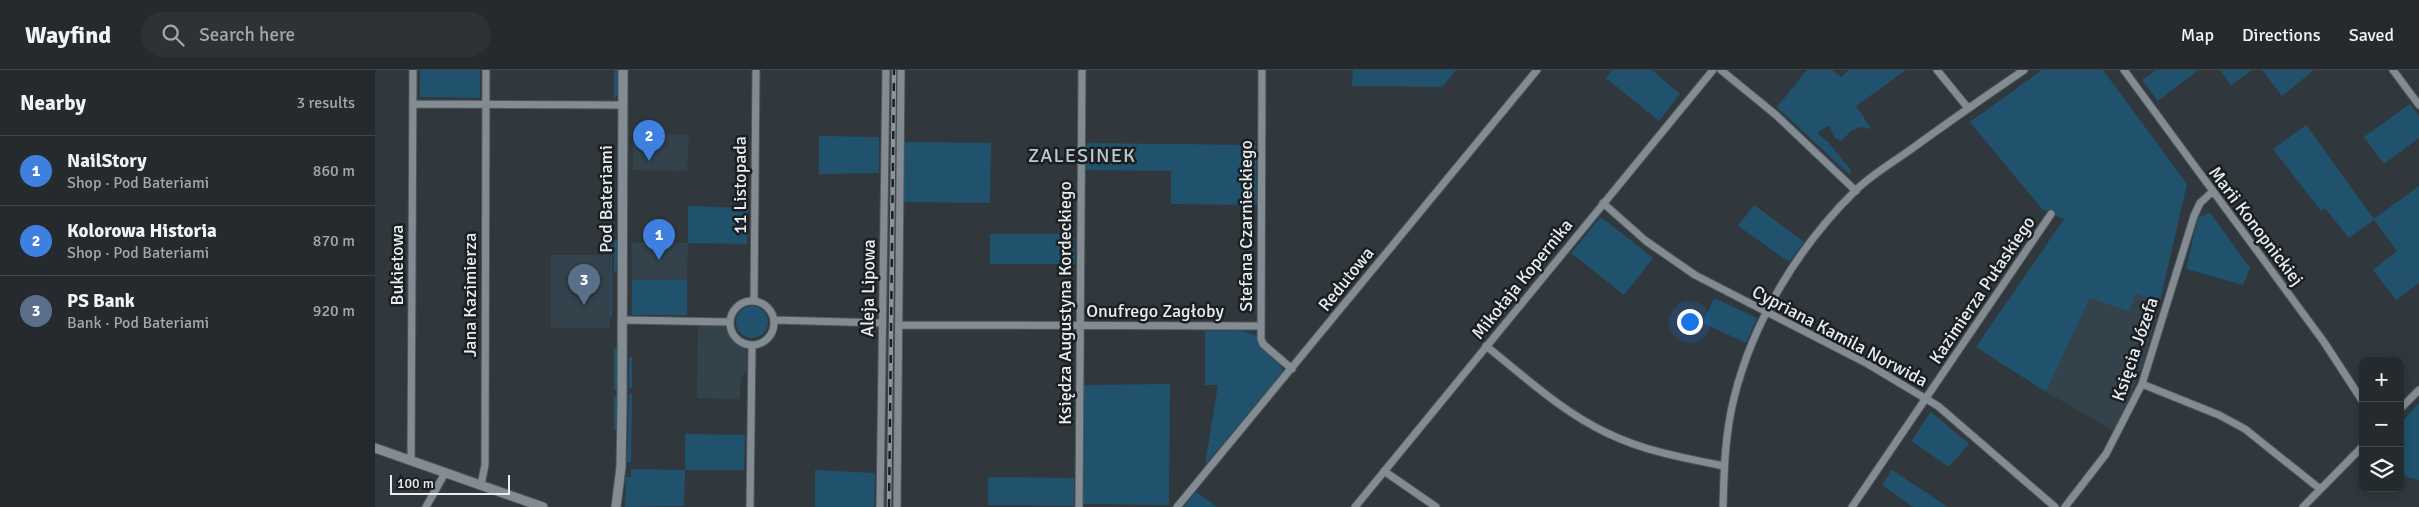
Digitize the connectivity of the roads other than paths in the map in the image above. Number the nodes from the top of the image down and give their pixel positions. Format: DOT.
graph roads {
  1 [pos="413,70"];
  2 [pos="486,70"];
  3 [pos="623,70"];
  4 [pos="756,70"];
  5 [pos="885,70"];
  6 [pos="901,70"];
  7 [pos="1082,70"];
  8 [pos="1262,70"];
  9 [pos="1537,70"];
  10 [pos="1713,70"];
  11 [pos="1721,70"];
  12 [pos="1937,70"];
  13 [pos="2024,70"];
  14 [pos="2123,70"];
  15 [pos="2393,70"];
  16 [pos="413,104"];
  17 [pos="486,104"];
  18 [pos="622,105"];
  19 [pos="2419,106"];
  20 [pos="1968,108"];
  21 [pos="1856,191"];
  22 [pos="2212,192"];
  23 [pos="1603,203"];
  24 [pos="2051,214"];
  25 [pos="754,300"];
  26 [pos="1767,313"];
  27 [pos="623,320"];
  28 [pos="774,320"];
  29 [pos="730,322"];
  30 [pos="882,323"];
  31 [pos="899,325"];
  32 [pos="1080,326"];
  33 [pos="1261,326"];
  34 [pos="752,345"];
  35 [pos="1486,346"];
  36 [pos="1292,369"];
  37 [pos="2142,384"];
  38 [pos="2419,390"];
  39 [pos="2359,396"];
  40 [pos="1926,399"];
  41 [pos="2404,404"];
  42 [pos="2362,447"];
  43 [pos="375,448"];
  44 [pos="411,461"];
  45 [pos="1724,466"];
  46 [pos="1384,471"];
  47 [pos="445,473"];
  48 [pos="481,485"];
  49 [pos="2320,490"];
  50 [pos="426,507"];
  51 [pos="543,507"];
  52 [pos="616,507"];
  53 [pos="750,507"];
  54 [pos="880,507"];
  55 [pos="897,507"];
  56 [pos="1079,507"];
  57 [pos="1177,507"];
  58 [pos="1355,507"];
  59 [pos="1436,507"];
  60 [pos="1723,507"];
  61 [pos="1852,507"];
  62 [pos="2055,507"];
  63 [pos="2065,507"];
  64 [pos="2303,507"];
  1 -- 16 [label="street, Bukietowa"];
  2 -- 17 [label="street, Jana Kazimierza"];
  3 -- 18 [label="street, Pod Bateriami"];
  4 -- 25 [label="street, 11 Listopada"];
  5 -- 30 [label="street, Aleja Lipowa"];
  6 -- 31 [label="street, Aleja Lipowa"];
  7 -- 32 [label="street, Księdza Augustyna Kordeckiego"];
  8 -- 33 [label="street, Stefana Czarnieckiego"];
  9 -- 36 [label="street, Redutowa"];
  10 -- 23 [label="street, Mikołaja Kopernika"];
  11 -- 21 [label="street"];
  12 -- 20 [label="street"];
  13 -- 20 [label="street"];
  14 -- 22 [label="street, Marii Konopnickiej"];
  15 -- 19 [label="street"];
  16 -- 17 [label="street"];
  16 -- 44 [label="street, Bukietowa"];
  17 -- 18 [label="street"];
  17 -- 48 [label="street, Jana Kazimierza"];
  18 -- 27 [label="street, Pod Bateriami"];
  20 -- 21 [label="street"];
  21 -- 26 [label="street"];
  22 -- 37 [label="street, Księcia Józefa"];
  22 -- 39 [label="street, Marii Konopnickiej"];
  23 -- 26 [label="street, Cypriana Kamila Norwida"];
  23 -- 35 [label="street, Mikołaja Kopernika"];
  24 -- 40 [label="street, Kazimierza Pułaskiego"];
  25 -- 28 [label="street"];
  25 -- 29 [label="street"];
  26 -- 40 [label="street, Cypriana Kamila Norwida"];
  26 -- 45 [label="street"];
  27 -- 29 [label="street"];
  27 -- 52 [label="street, Pod Bateriami"];
  28 -- 30 [label="street"];
  28 -- 34 [label="street"];
  29 -- 34 [label="street"];
  30 -- 54 [label="street, Aleja Lipowa"];
  31 -- 32 [label="street, Onufrego Zagłoby"];
  31 -- 55 [label="street, Aleja Lipowa"];
  32 -- 33 [label="street, Onufrego Zagłoby"];
  32 -- 56 [label="street, Księdza Augustyna Kordeckiego"];
  33 -- 36 [label="street, Stefana Czarnieckiego"];
  34 -- 53 [label="street"];
  35 -- 45 [label="street"];
  35 -- 46 [label="street, Mikołaja Kopernika"];
  36 -- 57 [label="street, Redutowa"];
  37 -- 49 [label="street"];
  37 -- 63 [label="street, Księcia Józefa"];
  38 -- 41 [label="street"];
  40 -- 61 [label="street, Kazimierza Pułaskiego"];
  40 -- 62 [label="street, Cypriana Kamila Norwida"];
  42 -- 49 [label="street"];
  43 -- 44 [label="street"];
  44 -- 47 [label="street"];
  45 -- 60 [label="street"];
  46 -- 58 [label="street, Mikołaja Kopernika"];
  46 -- 59 [label="street"];
  47 -- 48 [label="street"];
  47 -- 50 [label="street"];
  48 -- 51 [label="street"];
  49 -- 64 [label="street"];
}
